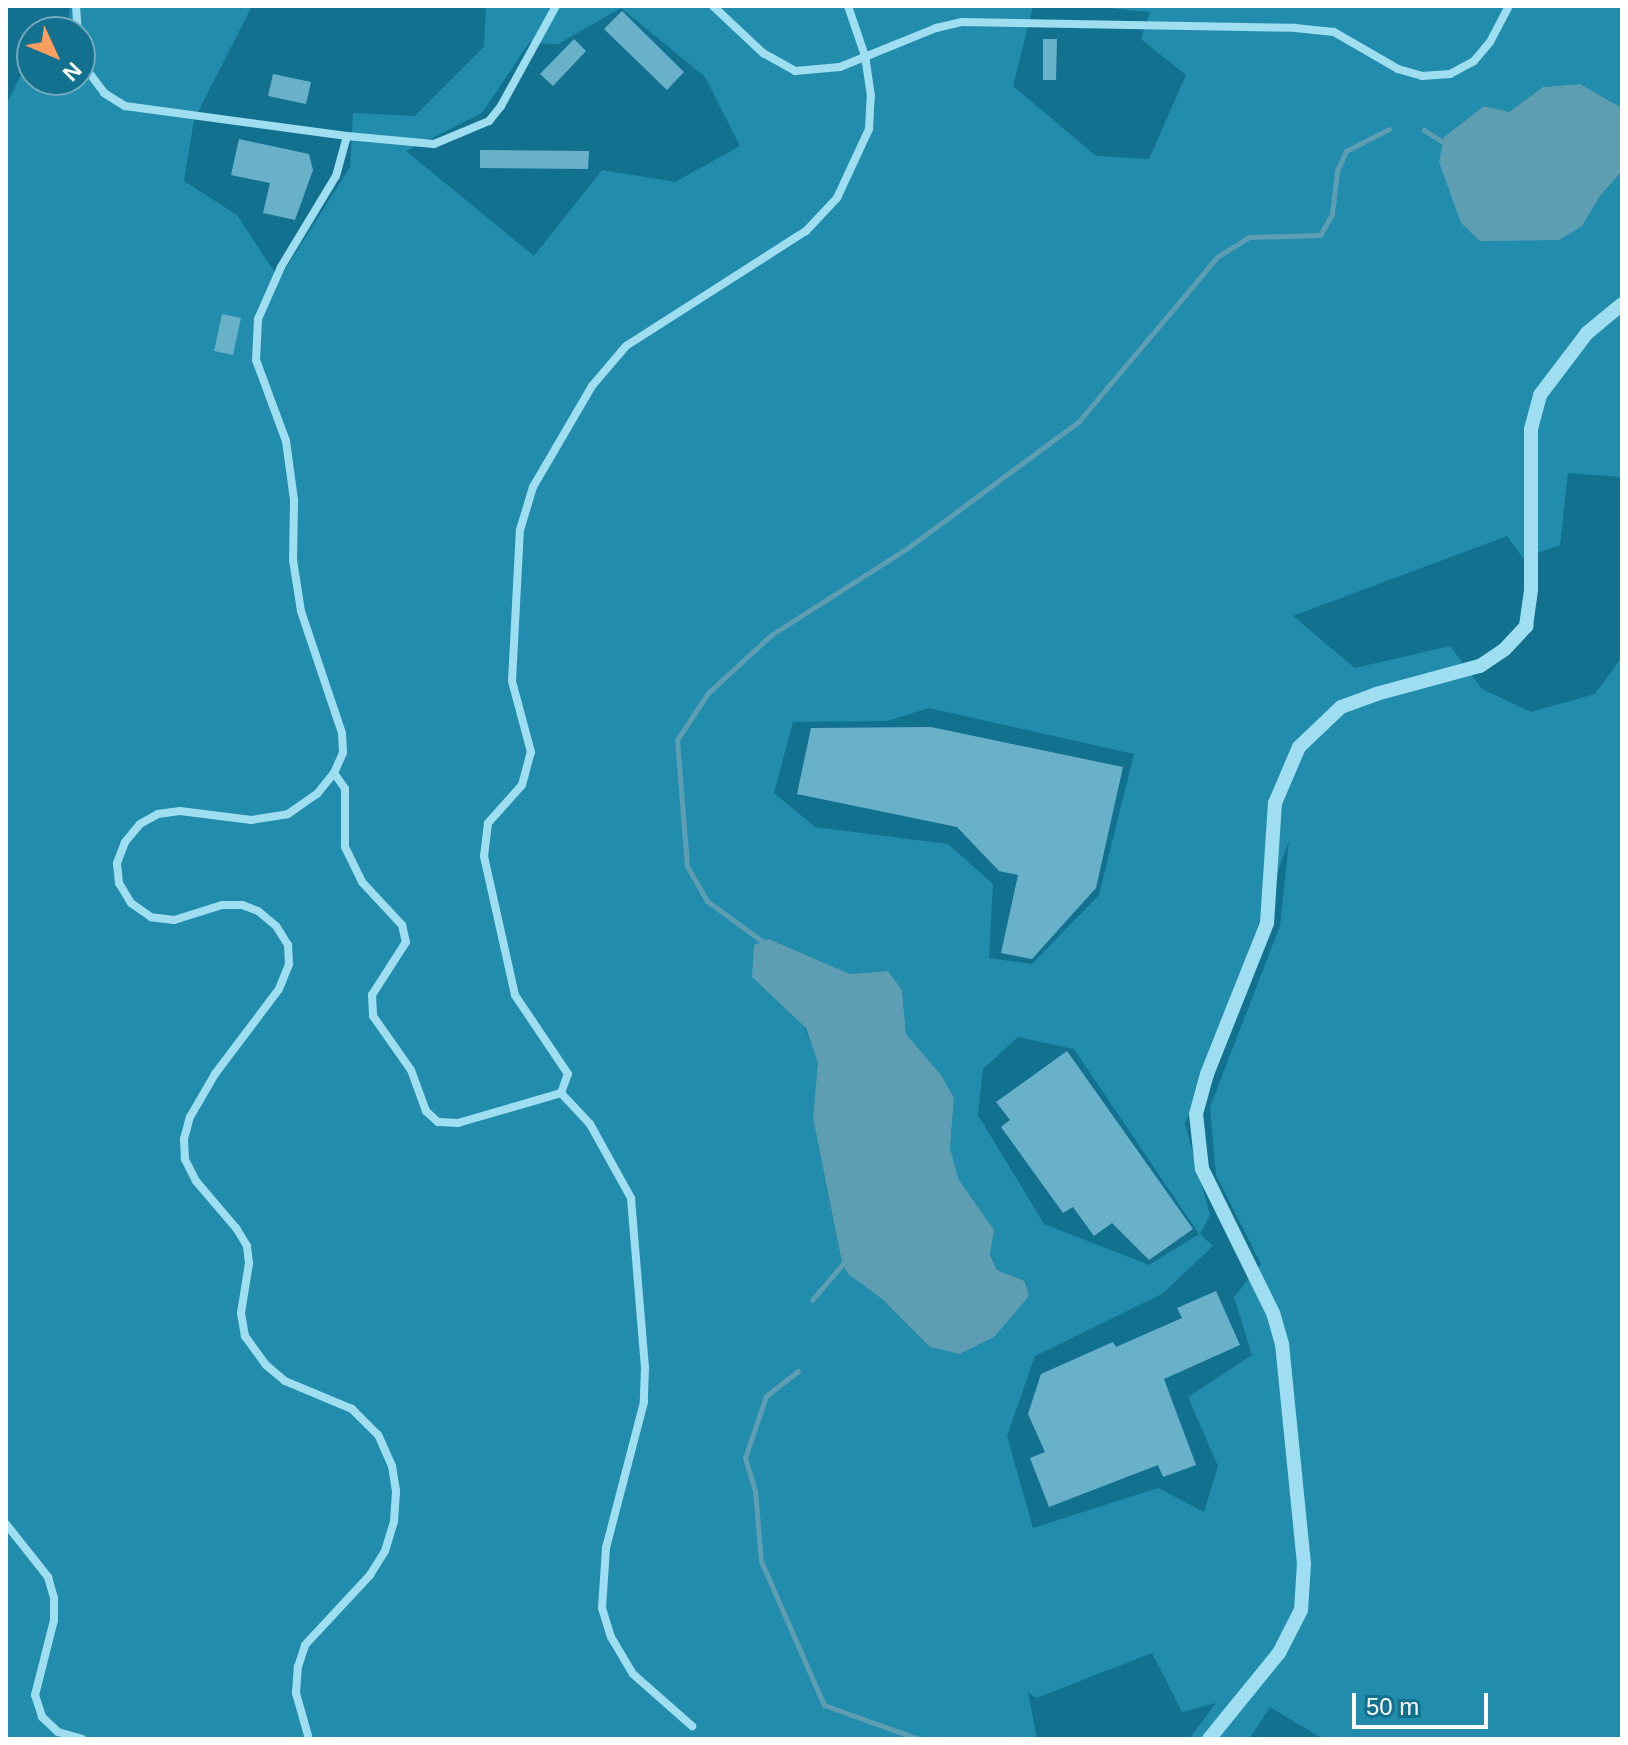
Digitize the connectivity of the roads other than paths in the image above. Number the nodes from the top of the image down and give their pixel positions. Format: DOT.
graph roads {
  1 [pos="556,6"];
  2 [pos="713,6"];
  3 [pos="848,6"];
  4 [pos="1509,6"];
  5 [pos="865,56"];
  6 [pos="96,82"];
  7 [pos="347,136"];
  8 [pos="1622,304"];
  9 [pos="334,773"];
  10 [pos="561,1093"];
  11 [pos="6,1524"];
  12 [pos="692,1726"];
  13 [pos="82,1739"];
  14 [pos="309,1739"];
  15 [pos="1209,1739"];
  1 -- 7 [label="street"];
  2 -- 5 [label="street"];
  3 -- 5 [label="street"];
  4 -- 5 [label="street"];
  5 -- 10 [label="street"];
  6 -- 7 [label="street"];
  7 -- 9 [label="street"];
  8 -- 15 [label="street"];
  9 -- 10 [label="street"];
  9 -- 14 [label="street"];
  10 -- 12 [label="street"];
  11 -- 13 [label="street"];
}
